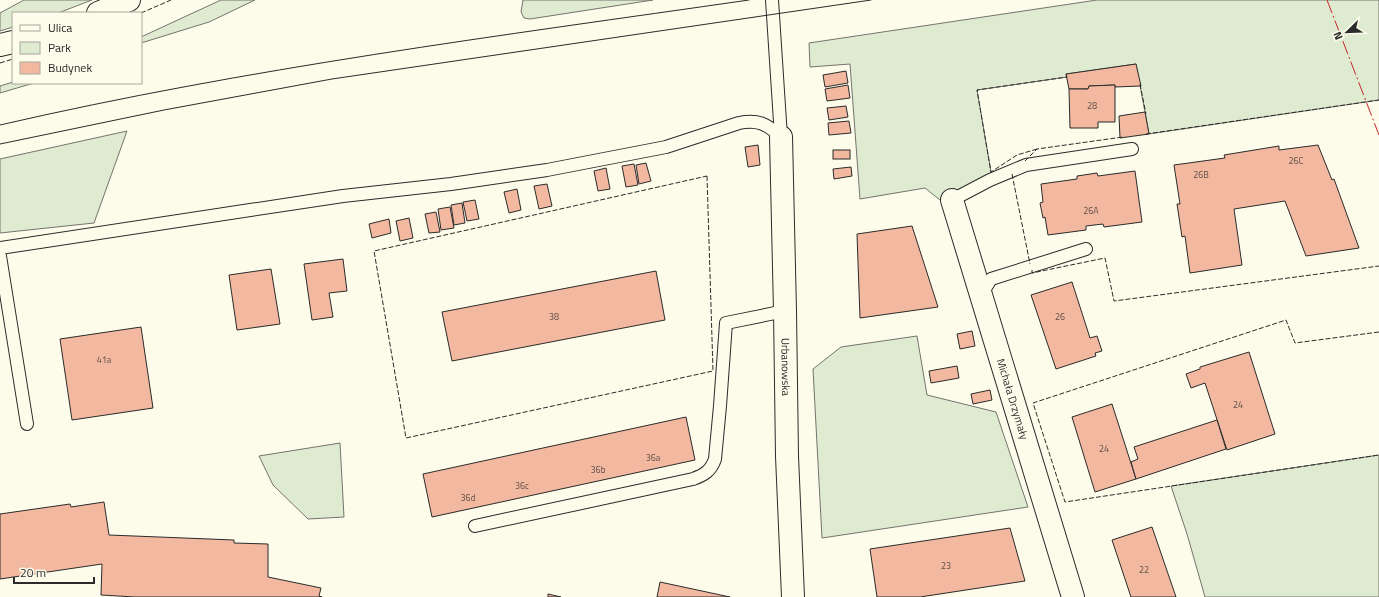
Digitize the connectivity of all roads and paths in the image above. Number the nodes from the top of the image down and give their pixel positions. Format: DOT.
graph roads {
  1 [pos="129,0"];
  2 [pos="772,0"];
  3 [pos="100,12"];
  4 [pos="12,42"];
  5 [pos="0,46"];
  6 [pos="781,136"];
  7 [pos="1132,149"];
  8 [pos="952,200"];
  9 [pos="0,248"];
  10 [pos="1086,249"];
  11 [pos="0,256"];
  12 [pos="981,294"];
  13 [pos="785,311"];
  14 [pos="27,424"];
  15 [pos="475,526"];
  16 [pos="793,597"];
  17 [pos="1073,597"];
  1 -- 3 [label="street"];
  2 -- 6 [label="lane"];
  4 -- 5 [label="street"];
  6 -- 9 [label="lane"];
  6 -- 13 [label="street, Urbanowska"];
  7 -- 8 [label="lane"];
  8 -- 12 [label="street, Michała Drzymały"];
  10 -- 12 [label="lane"];
  11 -- 14 [label="lane"];
  12 -- 17 [label="street, Michała Drzymały"];
  13 -- 15 [label="lane"];
  13 -- 16 [label="street, Urbanowska"];
}
